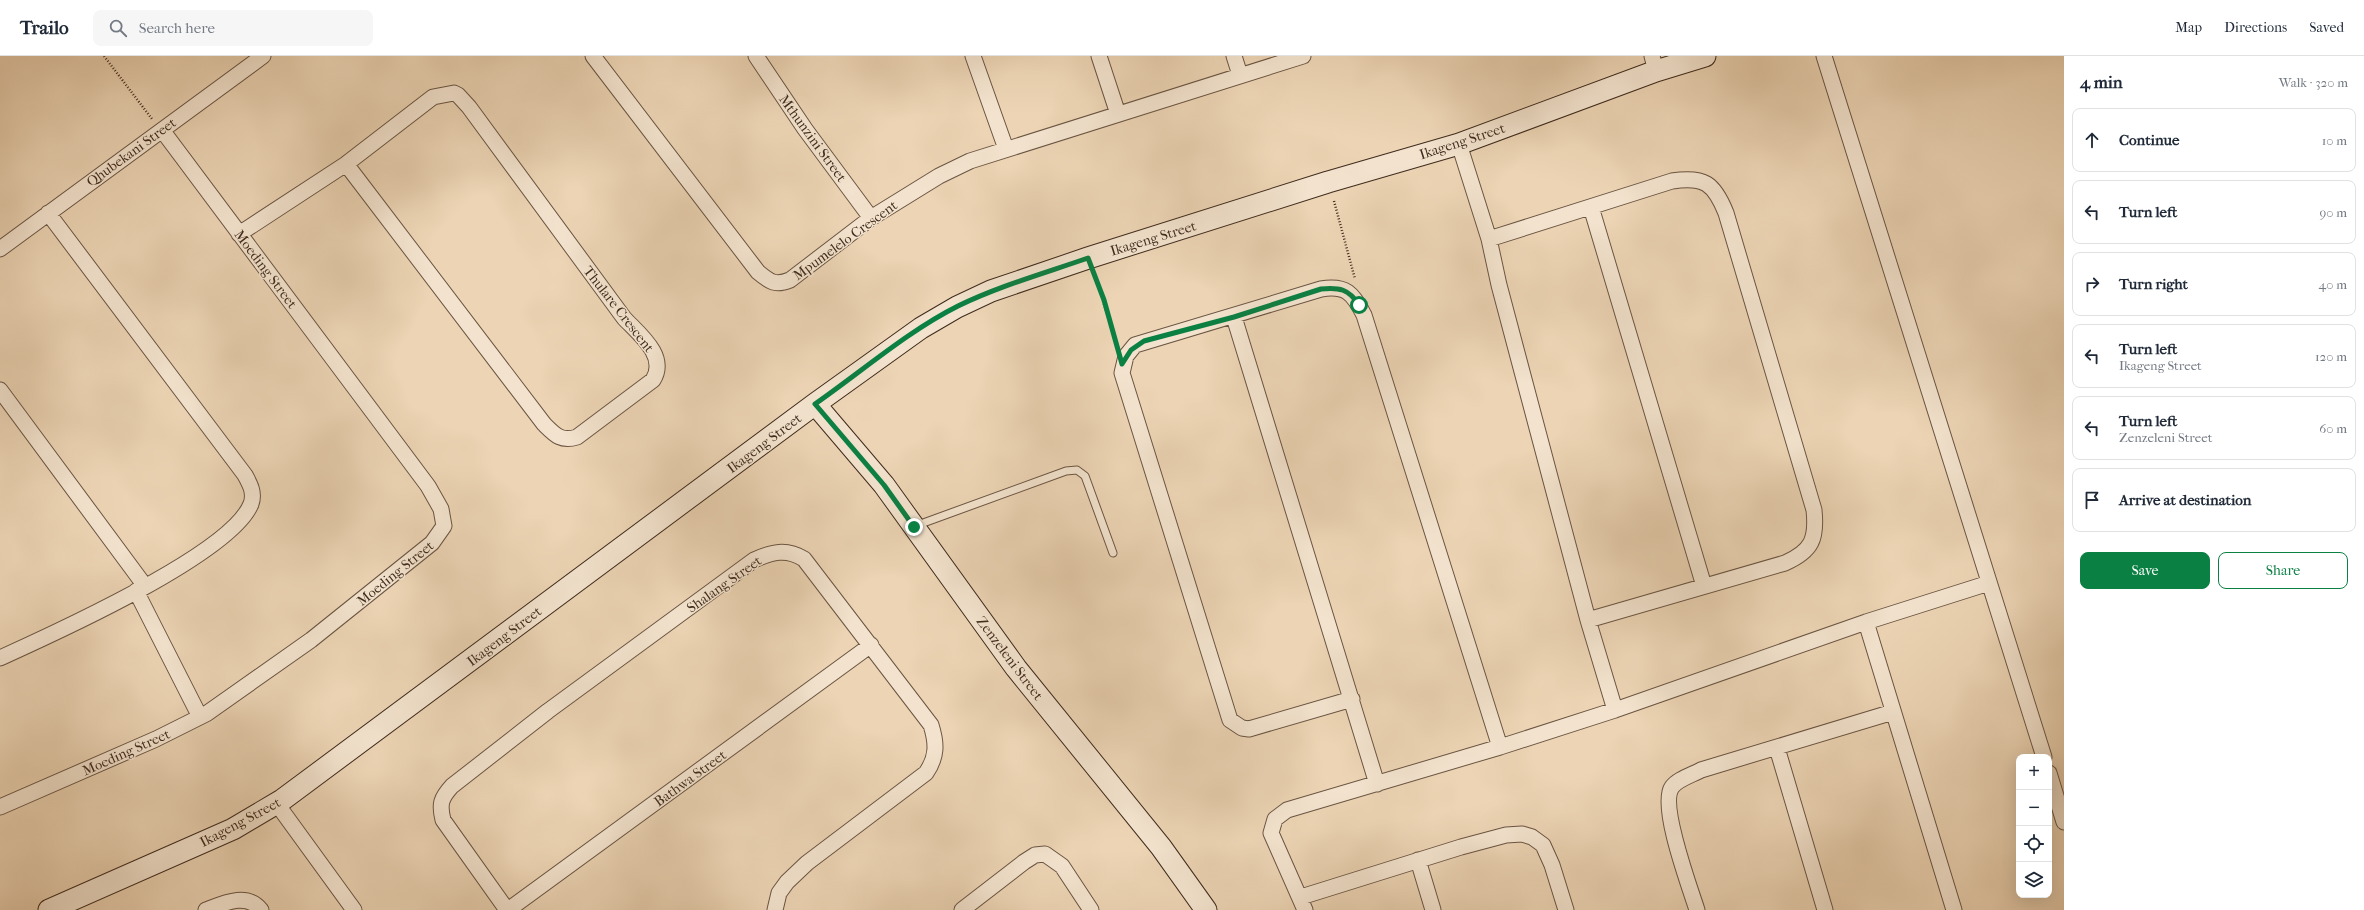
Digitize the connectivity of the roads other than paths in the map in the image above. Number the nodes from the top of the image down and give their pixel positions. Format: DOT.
graph roads {
  1 [pos="263,56"];
  2 [pos="593,56"];
  3 [pos="756,56"];
  4 [pos="973,56"];
  5 [pos="1099,56"];
  6 [pos="1234,56"];
  7 [pos="1303,56"];
  8 [pos="1705,56"];
  9 [pos="1824,56"];
  10 [pos="1654,63"];
  11 [pos="1240,75"];
  12 [pos="1118,114"];
  13 [pos="162,130"];
  14 [pos="1459,144"];
  15 [pos="1006,149"];
  16 [pos="346,164"];
  17 [pos="1591,207"];
  18 [pos="48,214"];
  19 [pos="871,218"];
  20 [pos="240,234"];
  21 [pos="1489,239"];
  22 [pos="0,249"];
  23 [pos="1234,317"];
  24 [pos="0,390"];
  25 [pos="815,404"];
  26 [pos="914,527"];
  27 [pos="1113,553"];
  28 [pos="1990,583"];
  29 [pos="1704,586"];
  30 [pos="141,589"];
  31 [pos="1588,620"];
  32 [pos="1866,622"];
  33 [pos="871,646"];
  34 [pos="0,658"];
  35 [pos="1352,699"];
  36 [pos="1615,710"];
  37 [pos="1893,712"];
  38 [pos="200,717"];
  39 [pos="1500,747"];
  40 [pos="1777,748"];
  41 [pos="2043,754"];
  42 [pos="2052,783"];
  43 [pos="1377,784"];
  44 [pos="277,804"];
  45 [pos="0,807"];
  46 [pos="2064,822"];
  47 [pos="1418,860"];
  48 [pos="1303,904"];
  49 [pos="50,910"];
  50 [pos="206,910"];
  51 [pos="261,910"];
  52 [pos="354,910"];
  53 [pos="508,910"];
  54 [pos="775,910"];
  55 [pos="962,910"];
  56 [pos="1091,910"];
  57 [pos="1206,910"];
  58 [pos="1433,910"];
  59 [pos="1566,910"];
  60 [pos="1696,910"];
  61 [pos="1826,910"];
  62 [pos="1954,910"];
  1 -- 13 [label="street, Qhubekani Street"];
  2 -- 19 [label="street, Mpumelelo Crescent"];
  3 -- 19 [label="street, Mthunzini Street"];
  4 -- 15 [label="street"];
  5 -- 12 [label="street"];
  6 -- 11 [label="street"];
  7 -- 11 [label="street, Mpumelelo Crescent"];
  8 -- 10 [label="street, Ikageng Street"];
  9 -- 28 [label="street"];
  10 -- 14 [label="street, Ikageng Street"];
  11 -- 12 [label="street, Mpumelelo Crescent"];
  12 -- 15 [label="street, Mpumelelo Crescent"];
  13 -- 18 [label="street, Qhubekani Street"];
  13 -- 20 [label="street, Moeding Street"];
  14 -- 21 [label="street"];
  14 -- 25 [label="street, Ikageng Street"];
  15 -- 19 [label="street, Mpumelelo Crescent"];
  16 -- 16 [label="street, Thulare Crescent"];
  16 -- 20 [label="street, Thulare Crescent"];
  17 -- 21 [label="street"];
  17 -- 29 [label="street"];
  17 -- 29 [label="street"];
  18 -- 22 [label="street, Qhubekani Street"];
  18 -- 30 [label="street"];
  20 -- 38 [label="street, Moeding Street"];
  21 -- 31 [label="street"];
  23 -- 35 [label="street"];
  23 -- 35 [label="street"];
  23 -- 39 [label="street"];
  24 -- 30 [label="street"];
  25 -- 26 [label="street, Zenzeleni Street"];
  25 -- 44 [label="street, Ikageng Street"];
  26 -- 27 [label="lane"];
  26 -- 57 [label="street, Zenzeleni Street"];
  28 -- 32 [label="street"];
  28 -- 41 [label="street"];
  29 -- 31 [label="street"];
  30 -- 34 [label="street"];
  30 -- 38 [label="street"];
  31 -- 36 [label="street"];
  32 -- 36 [label="street"];
  32 -- 37 [label="street"];
  33 -- 53 [label="street, Bathwa Street"];
  33 -- 53 [label="street, Shalang Street"];
  33 -- 54 [label="street, Shalang Street"];
  35 -- 43 [label="street"];
  36 -- 39 [label="street"];
  37 -- 40 [label="street"];
  37 -- 62 [label="street"];
  38 -- 45 [label="street, Moeding Street"];
  39 -- 43 [label="street"];
  40 -- 60 [label="street"];
  40 -- 61 [label="street"];
  42 -- 46 [label="street"];
  43 -- 48 [label="street"];
  44 -- 49 [label="street, Ikageng Street"];
  44 -- 52 [label="street"];
  47 -- 48 [label="street"];
  47 -- 58 [label="street"];
  47 -- 59 [label="street"];
  50 -- 51 [label="street"];
  55 -- 56 [label="street"];
}
